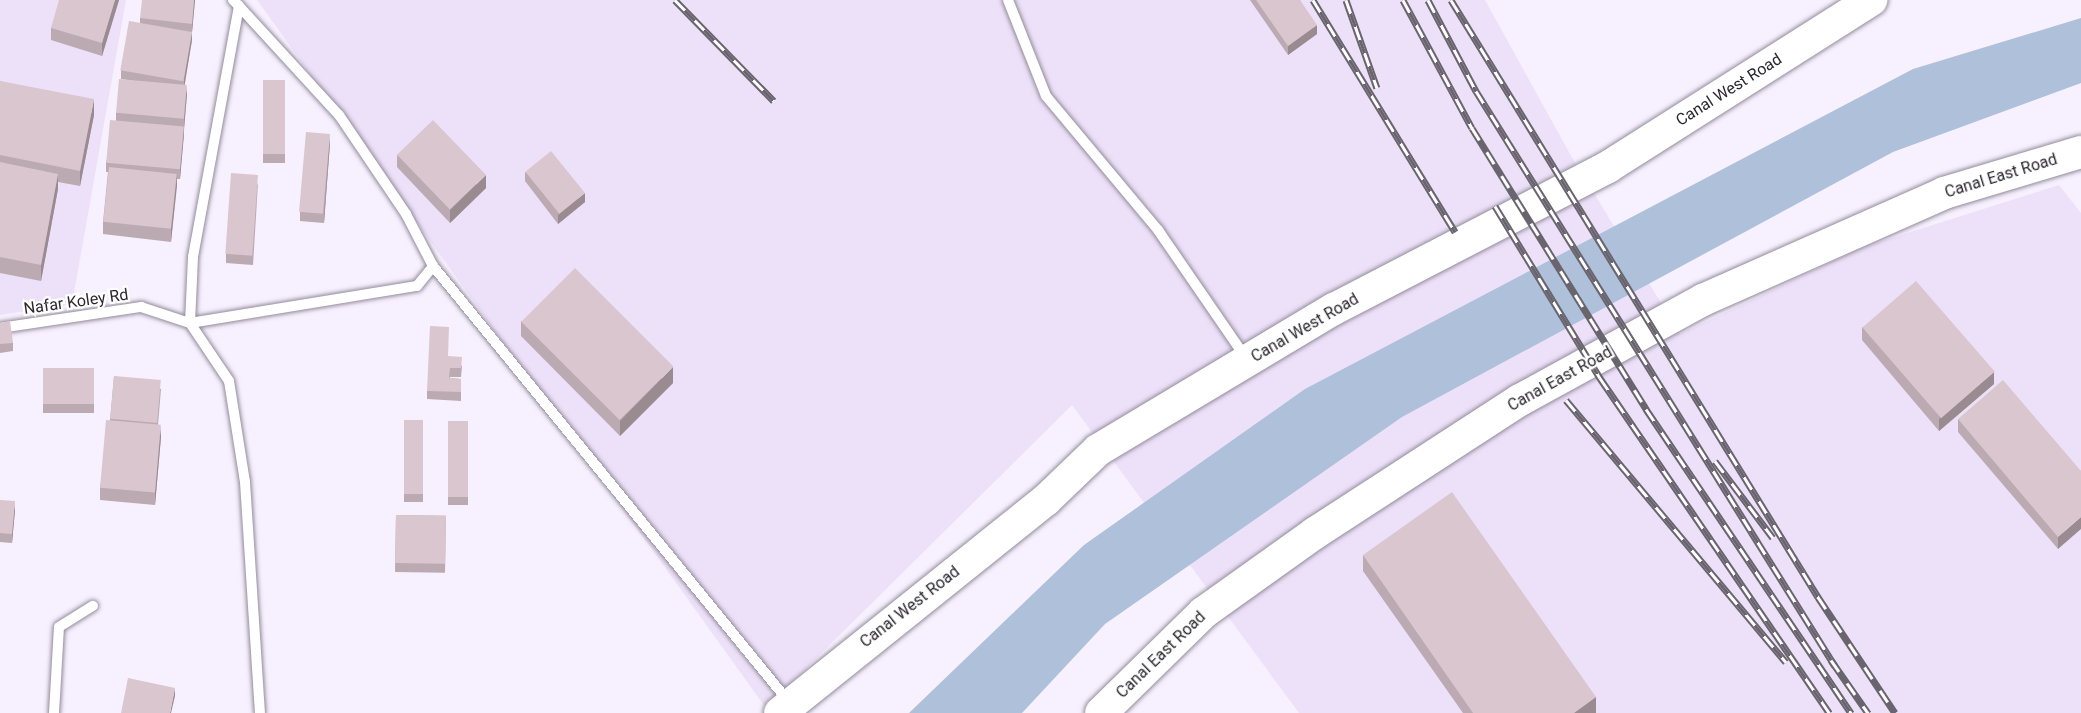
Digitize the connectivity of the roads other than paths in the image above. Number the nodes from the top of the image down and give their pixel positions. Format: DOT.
graph roads {
  1 [pos="1008,0"];
  2 [pos="1871,0"];
  3 [pos="236,3"];
  4 [pos="2081,152"];
  5 [pos="433,266"];
  6 [pos="190,323"];
  7 [pos="0,328"];
  8 [pos="1248,360"];
  9 [pos="93,606"];
  10 [pos="784,707"];
  11 [pos="54,713"];
  12 [pos="260,713"];
  13 [pos="1101,713"];
  1 -- 8 [label="lane"];
  2 -- 8 [label="street, Canal West Road"];
  3 -- 5 [label="lane"];
  3 -- 6 [label="lane"];
  4 -- 13 [label="street, Canal East Road"];
  5 -- 6 [label="lane"];
  5 -- 10 [label="lane"];
  6 -- 7 [label="lane, Nafar Koley Rd"];
  6 -- 12 [label="lane"];
  8 -- 10 [label="street, Canal West Road"];
  9 -- 11 [label="lane"];
}
